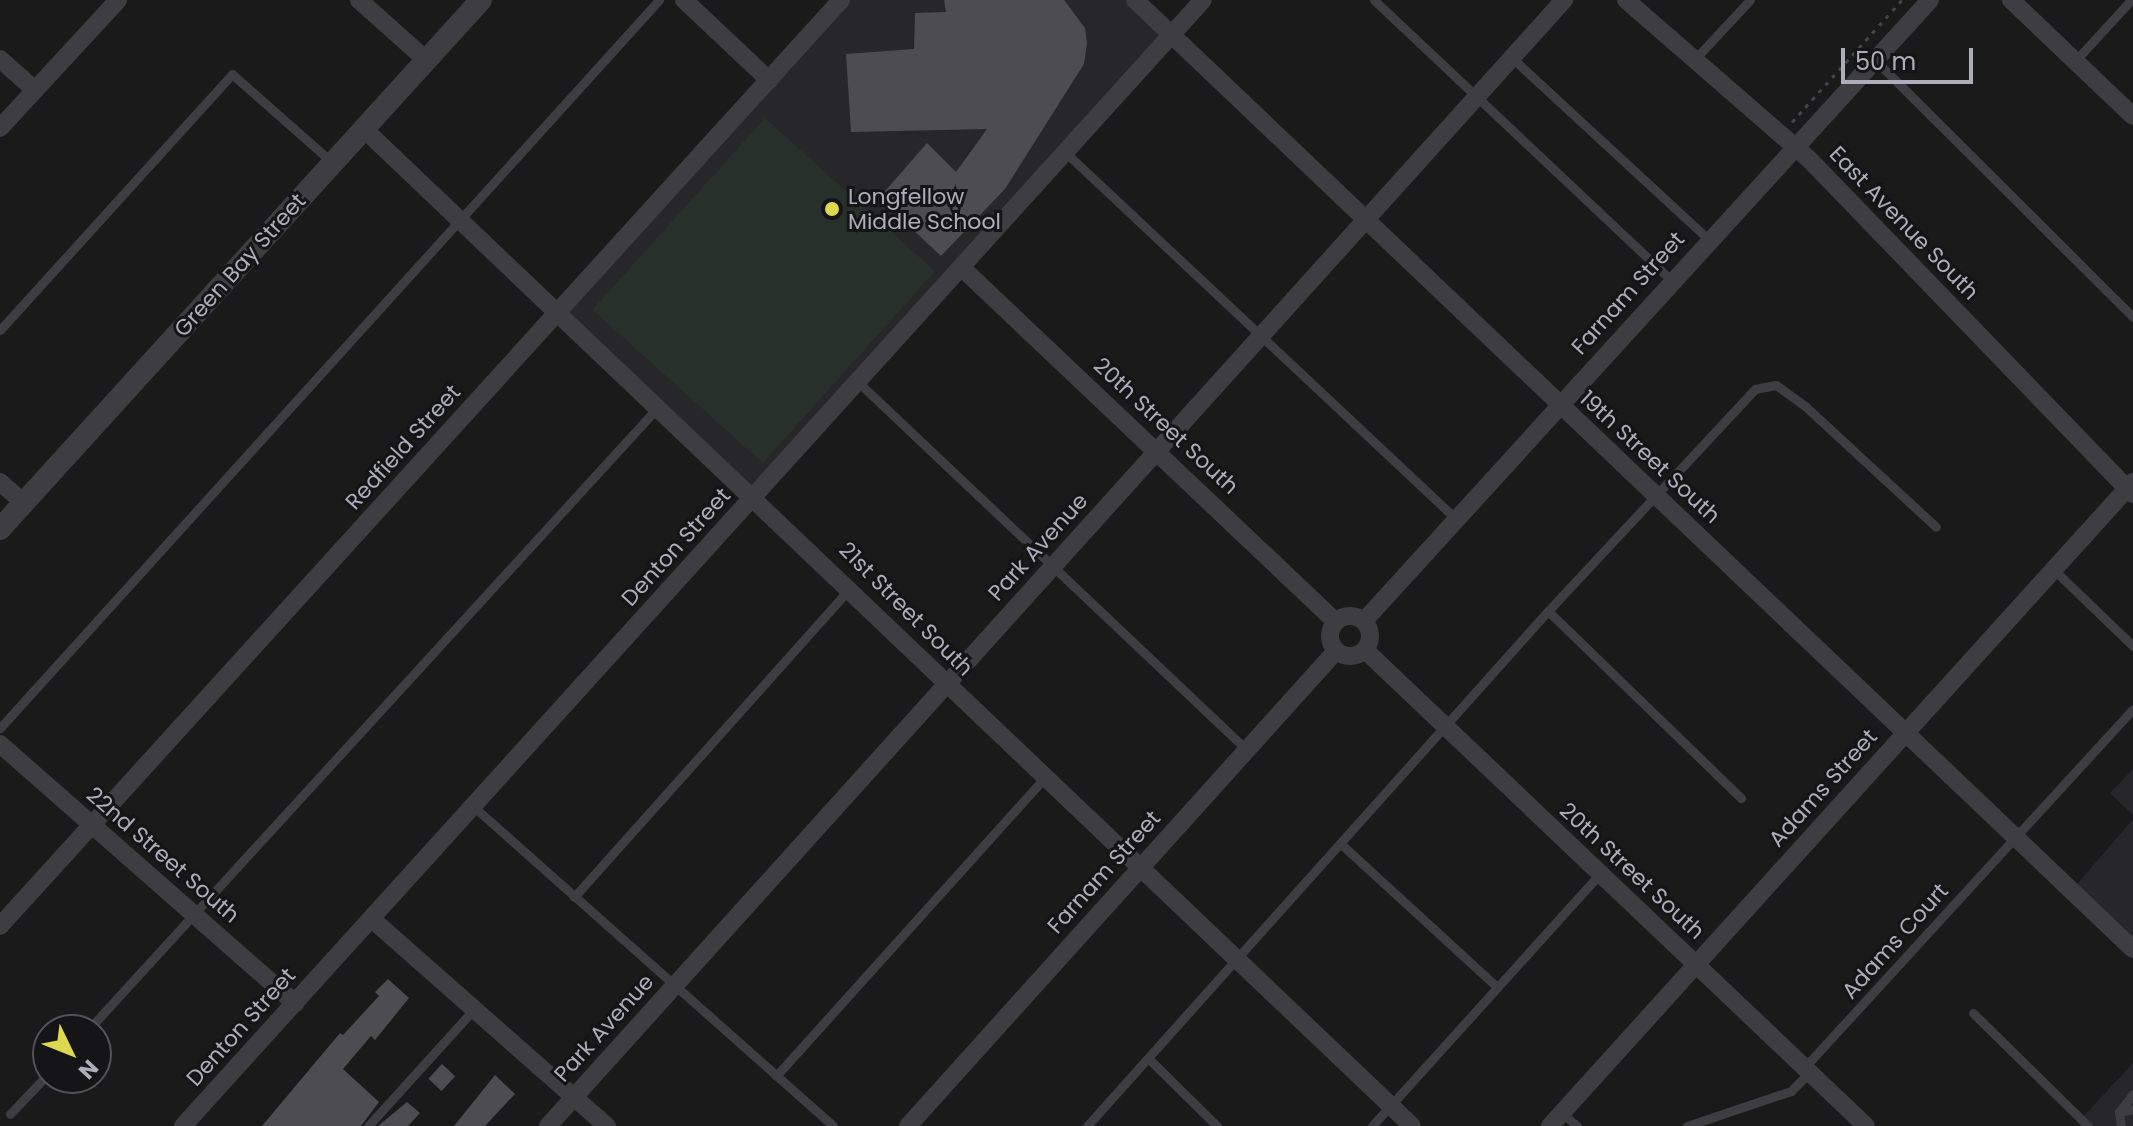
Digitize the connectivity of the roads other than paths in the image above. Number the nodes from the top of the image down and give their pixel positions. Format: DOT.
graph roads {
  1 [pos="118,0"];
  2 [pos="359,0"];
  3 [pos="481,0"];
  4 [pos="659,0"];
  5 [pos="684,0"];
  6 [pos="841,0"];
  7 [pos="1135,0"];
  8 [pos="1203,0"];
  9 [pos="1374,0"];
  10 [pos="1564,0"];
  11 [pos="1626,0"];
  12 [pos="1750,0"];
  13 [pos="1930,0"];
  14 [pos="2011,0"];
  15 [pos="2131,0"];
  16 [pos="1172,35"];
  17 [pos="1512,58"];
  18 [pos="0,59"];
  19 [pos="426,60"];
  20 [pos="1694,60"];
  21 [pos="1875,60"];
  22 [pos="2075,61"];
  23 [pos="769,80"];
  24 [pos="35,90"];
  25 [pos="1476,99"];
  26 [pos="2133,116"];
  27 [pos="0,128"];
  28 [pos="364,129"];
  29 [pos="1786,141"];
  30 [pos="1065,152"];
  31 [pos="333,163"];
  32 [pos="461,220"];
  33 [pos="1366,222"];
  34 [pos="1709,240"];
  35 [pos="961,267"];
  36 [pos="1672,281"];
  37 [pos="558,312"];
  38 [pos="2133,317"];
  39 [pos="0,330"];
  40 [pos="1261,336"];
  41 [pos="858,382"];
  42 [pos="1559,404"];
  43 [pos="659,406"];
  44 [pos="1158,451"];
  45 [pos="0,482"];
  46 [pos="2131,488"];
  47 [pos="1655,494"];
  48 [pos="755,496"];
  49 [pos="24,503"];
  50 [pos="1455,518"];
  51 [pos="1936,527"];
  52 [pos="0,529"];
  53 [pos="1051,569"];
  54 [pos="2054,570"];
  55 [pos="851,587"];
  56 [pos="1548,611"];
  57 [pos="1364,621"];
  58 [pos="1336,622"];
  59 [pos="2133,646"];
  60 [pos="1365,650"];
  61 [pos="1336,651"];
  62 [pos="947,683"];
  63 [pos="2133,709"];
  64 [pos="1445,727"];
  65 [pos="0,728"];
  66 [pos="1906,731"];
  67 [pos="0,744"];
  68 [pos="1247,750"];
  69 [pos="1045,777"];
  70 [pos="1741,798"];
  71 [pos="474,807"];
  72 [pos="91,824"];
  73 [pos="2014,836"];
  74 [pos="1341,844"];
  75 [pos="1140,868"];
  76 [pos="1600,874"];
  77 [pos="574,897"];
  78 [pos="194,915"];
  79 [pos="373,920"];
  80 [pos="0,926"];
  81 [pos="2133,949"];
  82 [pos="1236,961"];
  83 [pos="1696,965"];
  84 [pos="673,987"];
  85 [pos="1497,987"];
  86 [pos="295,1003"];
  87 [pos="474,1009"];
  88 [pos="1973,1013"];
  89 [pos="103,1014"];
  90 [pos="1148,1058"];
  91 [pos="1806,1071"];
  92 [pos="776,1076"];
  93 [pos="32,1091"];
  94 [pos="2133,1094"];
  95 [pos="574,1097"];
  96 [pos="1390,1105"];
  97 [pos="2133,1109"];
  98 [pos="2119,1112"];
  99 [pos="10,1114"];
  100 [pos="1556,1120"];
  101 [pos="183,1126"];
  102 [pos="368,1126"];
  103 [pos="548,1126"];
  104 [pos="607,1126"];
  105 [pos="833,1126"];
  106 [pos="908,1126"];
  107 [pos="1087,1126"];
  108 [pos="1217,1126"];
  109 [pos="1372,1126"];
  110 [pos="1412,1126"];
  111 [pos="1577,1126"];
  112 [pos="1687,1126"];
  113 [pos="1866,1126"];
  114 [pos="2088,1126"];
  115 [pos="2121,1126"];
  1 -- 24 [label="street"];
  2 -- 19 [label="street"];
  3 -- 19 [label="street, Green Bay Street"];
  4 -- 32 [label="lane"];
  5 -- 23 [label="street"];
  6 -- 23 [label="street, Redfield Street"];
  7 -- 16 [label="street, 19th Street South"];
  8 -- 16 [label="street, Denton Street"];
  9 -- 25 [label="lane"];
  10 -- 17 [label="street, Park Avenue"];
  11 -- 20 [label="street, East Avenue South"];
  12 -- 20 [label="lane"];
  13 -- 21 [label="street, Farnam Street"];
  14 -- 22 [label="street"];
  15 -- 22 [label="lane"];
  16 -- 30 [label="street, Denton Street"];
  16 -- 33 [label="street, 19th Street South"];
  17 -- 25 [label="street, Park Avenue"];
  17 -- 34 [label="lane"];
  18 -- 24 [label="street"];
  19 -- 28 [label="street, Green Bay Street"];
  20 -- 29 [label="street, East Avenue South"];
  21 -- 29 [label="street, Farnam Street"];
  21 -- 38 [label="lane"];
  22 -- 26 [label="street"];
  23 -- 37 [label="street, Redfield Street"];
  24 -- 27 [label="street"];
  25 -- 33 [label="street, Park Avenue"];
  25 -- 36 [label="lane"];
  28 -- 31 [label="street, Green Bay Street"];
  28 -- 32 [label="street, 21st Street South"];
  29 -- 34 [label="street, Farnam Street"];
  29 -- 46 [label="street, East Avenue South"];
  30 -- 35 [label="street, Denton Street"];
  30 -- 40 [label="lane"];
  31 -- 39 [label="lane"];
  31 -- 49 [label="street, Green Bay Street"];
  32 -- 37 [label="street, 21st Street South"];
  32 -- 65 [label="lane"];
  33 -- 40 [label="street, Park Avenue"];
  33 -- 42 [label="street, 19th Street South"];
  34 -- 36 [label="street, Farnam Street"];
  35 -- 41 [label="street, Denton Street"];
  35 -- 44 [label="street, 20th Street South"];
  36 -- 42 [label="street, Farnam Street"];
  37 -- 43 [label="street, 21st Street South"];
  37 -- 72 [label="street, Redfield Street"];
  40 -- 44 [label="street, Park Avenue"];
  40 -- 50 [label="lane"];
  41 -- 48 [label="street, Denton Street"];
  41 -- 53 [label="lane"];
  42 -- 47 [label="street, 19th Street South"];
  42 -- 50 [label="street, Farnam Street"];
  43 -- 48 [label="street, 21st Street South"];
  43 -- 78 [label="lane"];
  44 -- 53 [label="street, Park Avenue"];
  44 -- 58 [label="street, 20th Street South"];
  45 -- 49 [label="street"];
  46 -- 54 [label="street, Adams Street"];
  47 -- 51 [label="lane"];
  47 -- 56 [label="lane"];
  47 -- 66 [label="street, 19th Street South"];
  48 -- 55 [label="street, 21st Street South"];
  48 -- 71 [label="street, Denton Street"];
  49 -- 52 [label="street, Green Bay Street"];
  50 -- 57 [label="street, Farnam Street"];
  53 -- 62 [label="street, Park Avenue"];
  53 -- 68 [label="lane"];
  54 -- 59 [label="lane"];
  54 -- 66 [label="street, Adams Street"];
  55 -- 62 [label="street, 21st Street South"];
  55 -- 77 [label="lane"];
  56 -- 64 [label="lane"];
  56 -- 70 [label="lane"];
  57 -- 58 [label="street"];
  57 -- 60 [label="street"];
  58 -- 61 [label="street"];
  60 -- 61 [label="street"];
  60 -- 64 [label="street, 20th Street South"];
  61 -- 68 [label="street, Farnam Street"];
  62 -- 69 [label="street, 21st Street South"];
  62 -- 84 [label="street, Park Avenue"];
  63 -- 73 [label="lane, Adams Court"];
  64 -- 74 [label="lane"];
  64 -- 76 [label="street, 20th Street South"];
  66 -- 73 [label="street, 19th Street South"];
  66 -- 83 [label="street, Adams Street"];
  67 -- 72 [label="street, 22nd Street South"];
  68 -- 75 [label="street, Farnam Street"];
  69 -- 75 [label="street, 21st Street South"];
  69 -- 92 [label="lane"];
  71 -- 77 [label="lane"];
  71 -- 79 [label="street, Denton Street"];
  72 -- 78 [label="street, 22nd Street South"];
  72 -- 80 [label="street, Redfield Street"];
  73 -- 81 [label="street, 19th Street South"];
  73 -- 91 [label="lane, Adams Court"];
  74 -- 82 [label="lane"];
  74 -- 85 [label="lane"];
  75 -- 82 [label="street, 21st Street South"];
  75 -- 106 [label="street, Farnam Street"];
  76 -- 83 [label="street, 20th Street South"];
  76 -- 85 [label="lane"];
  77 -- 84 [label="lane"];
  78 -- 86 [label="street, 22nd Street South"];
  78 -- 89 [label="lane"];
  79 -- 86 [label="street, Denton Street"];
  79 -- 87 [label="street"];
  82 -- 90 [label="lane"];
  82 -- 96 [label="street, 21st Street South"];
  83 -- 91 [label="street, 20th Street South"];
  83 -- 100 [label="street, Adams Street"];
  84 -- 92 [label="lane"];
  84 -- 95 [label="street, Park Avenue"];
  85 -- 96 [label="lane"];
  86 -- 101 [label="street, Denton Street"];
  87 -- 95 [label="street"];
  87 -- 102 [label="lane"];
  88 -- 114 [label="lane"];
  90 -- 107 [label="lane"];
  90 -- 108 [label="lane"];
  91 -- 112 [label="lane, Adams Court"];
  91 -- 113 [label="street, 20th Street South"];
  92 -- 105 [label="lane"];
  93 -- 99 [label="lane"];
  94 -- 98 [label="lane"];
  95 -- 103 [label="street, Park Avenue"];
  95 -- 104 [label="street"];
  96 -- 109 [label="lane"];
  96 -- 110 [label="street, 21st Street South"];
  97 -- 98 [label="lane"];
  98 -- 115 [label="lane"];
  100 -- 111 [label="lane"];
}
